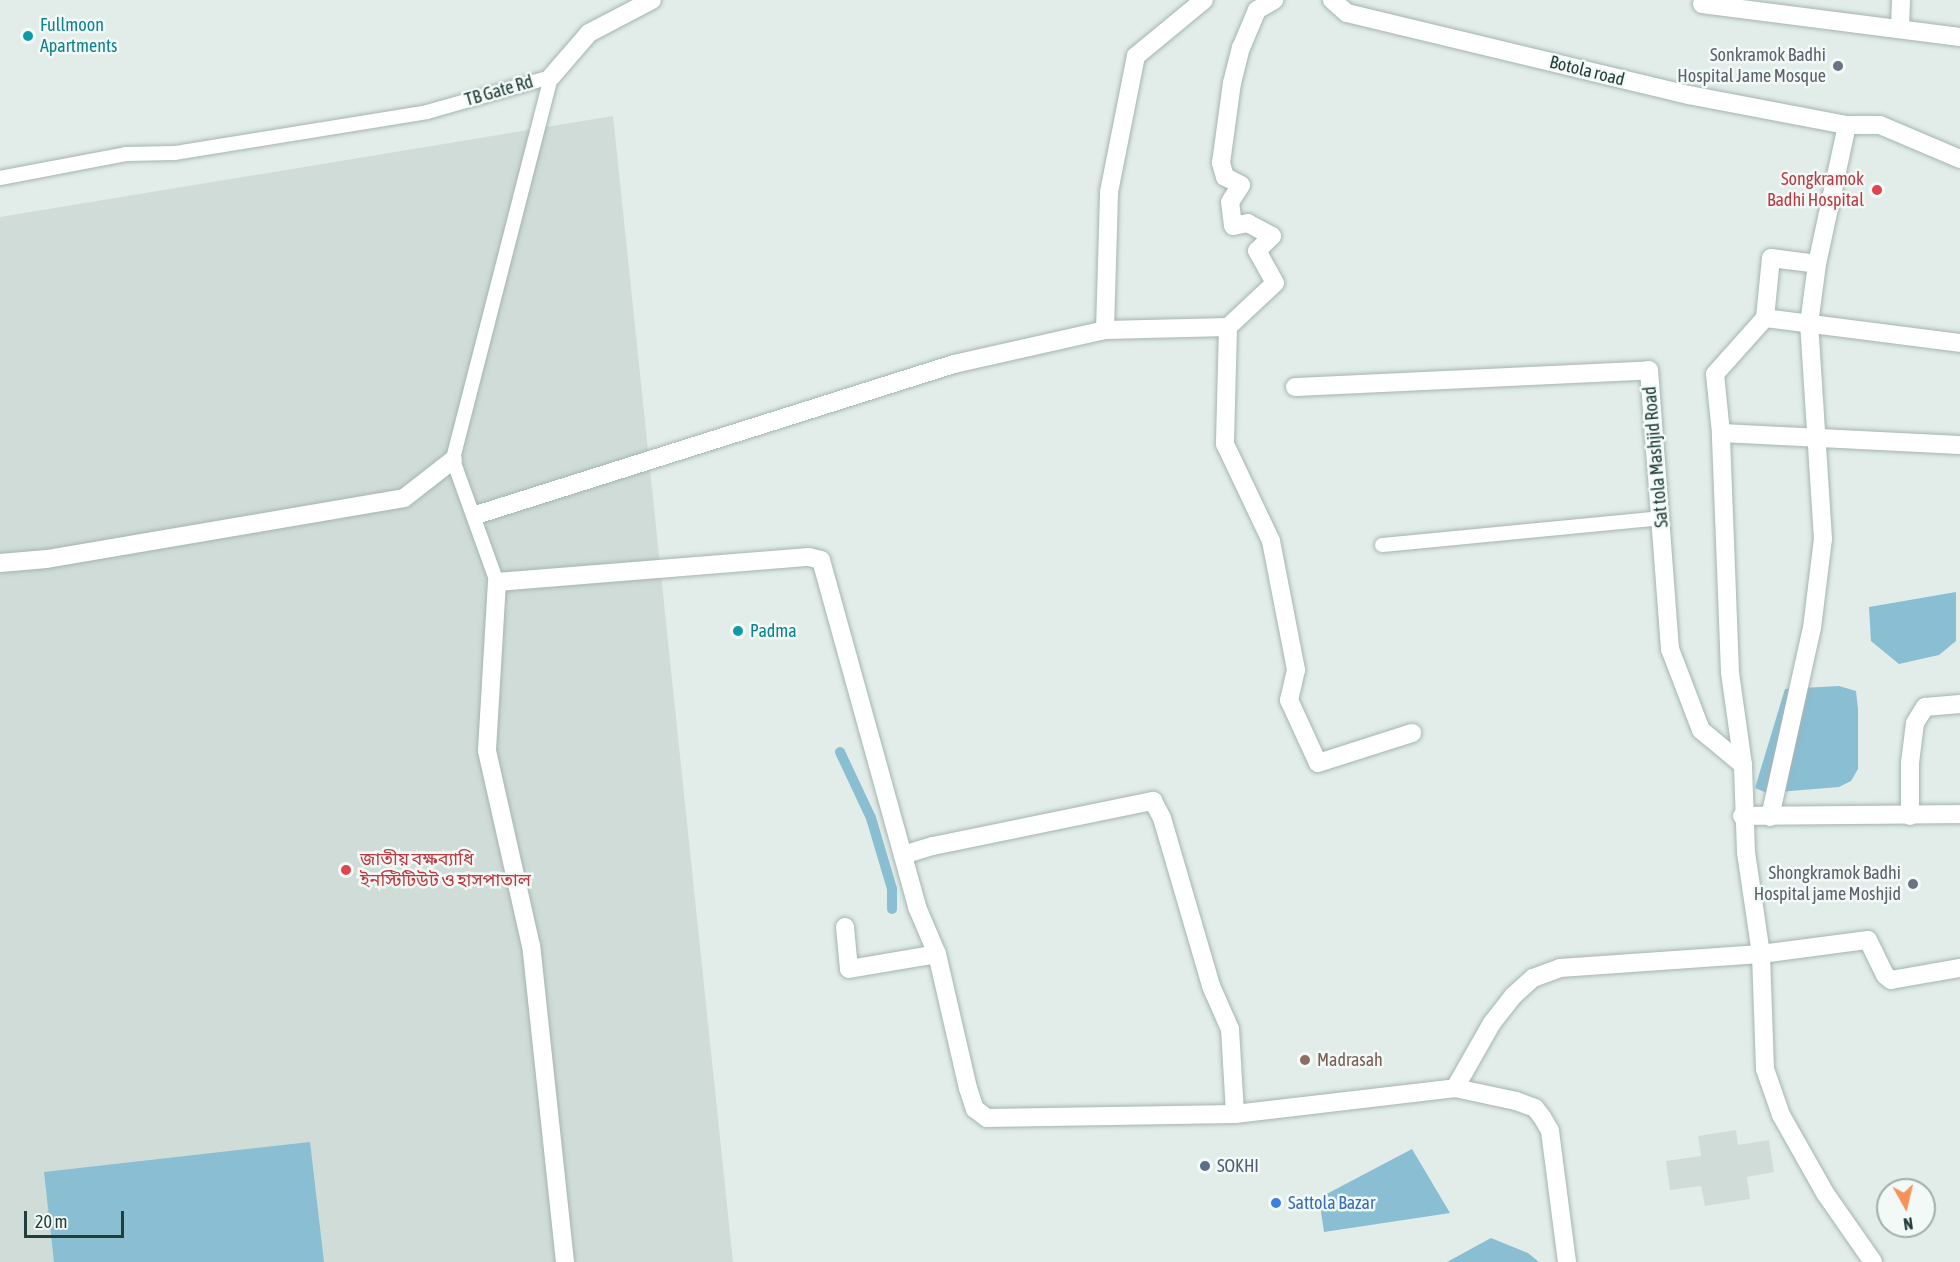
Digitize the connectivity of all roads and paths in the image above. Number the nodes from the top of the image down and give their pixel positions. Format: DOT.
graph roads {
  1 [pos="652,0"];
  2 [pos="1204,0"];
  3 [pos="1274,0"];
  4 [pos="1332,0"];
  5 [pos="1901,0"];
  6 [pos="1702,4"];
  7 [pos="1900,28"];
  8 [pos="1960,37"];
  9 [pos="551,77"];
  10 [pos="1847,125"];
  11 [pos="1960,159"];
  12 [pos="0,178"];
  13 [pos="1817,264"];
  14 [pos="1765,318"];
  15 [pos="1809,324"];
  16 [pos="1228,327"];
  17 [pos="1105,330"];
  18 [pos="1960,343"];
  19 [pos="1295,387"];
  20 [pos="1721,433"];
  21 [pos="1815,436"];
  22 [pos="1960,438"];
  23 [pos="1960,445"];
  24 [pos="453,460"];
  25 [pos="476,515"];
  26 [pos="1661,518"];
  27 [pos="1382,545"];
  28 [pos="0,563"];
  29 [pos="497,582"];
  30 [pos="1960,704"];
  31 [pos="1412,733"];
  32 [pos="1743,765"];
  33 [pos="1960,814"];
  34 [pos="1742,816"];
  35 [pos="1910,816"];
  36 [pos="1770,817"];
  37 [pos="903,855"];
  38 [pos="845,927"];
  39 [pos="938,954"];
  40 [pos="1761,954"];
  41 [pos="1960,968"];
  42 [pos="1455,1089"];
  43 [pos="1235,1114"];
  44 [pos="565,1262"];
  45 [pos="1567,1262"];
  46 [pos="1873,1262"];
  1 -- 9 [label="street"];
  2 -- 17 [label="street"];
  3 -- 16 [label="street"];
  4 -- 10 [label="street, Botola road"];
  5 -- 7 [label="street"];
  6 -- 7 [label="street"];
  7 -- 8 [label="street"];
  9 -- 12 [label="lane, TB Gate Rd"];
  9 -- 24 [label="lane, TB Gate Rd"];
  10 -- 11 [label="street, Botola road"];
  10 -- 13 [label="street"];
  13 -- 14 [label="street"];
  13 -- 15 [label="street"];
  14 -- 15 [label="street"];
  14 -- 20 [label="street"];
  15 -- 18 [label="street"];
  15 -- 21 [label="street"];
  16 -- 17 [label="street"];
  16 -- 31 [label="street"];
  17 -- 25 [label="street"];
  19 -- 26 [label="street, Sat tola Mashjid Road"];
  20 -- 21 [label="street"];
  20 -- 32 [label="street"];
  21 -- 23 [label="street"];
  21 -- 36 [label="street"];
  22 -- 23 [label="street"];
  24 -- 25 [label="lane"];
  24 -- 28 [label="street"];
  25 -- 29 [label="lane"];
  26 -- 27 [label="lane"];
  26 -- 32 [label="street, Sat tola Mashjid Road"];
  29 -- 37 [label="street"];
  29 -- 44 [label="street"];
  30 -- 35 [label="street"];
  32 -- 34 [label="street"];
  33 -- 35 [label="street"];
  34 -- 36 [label="street"];
  34 -- 40 [label="street"];
  35 -- 36 [label="street"];
  37 -- 39 [label="street"];
  37 -- 43 [label="street"];
  38 -- 39 [label="street"];
  39 -- 43 [label="street"];
  40 -- 41 [label="street"];
  40 -- 42 [label="street"];
  40 -- 46 [label="street"];
  42 -- 43 [label="street"];
  42 -- 45 [label="street"];
}
